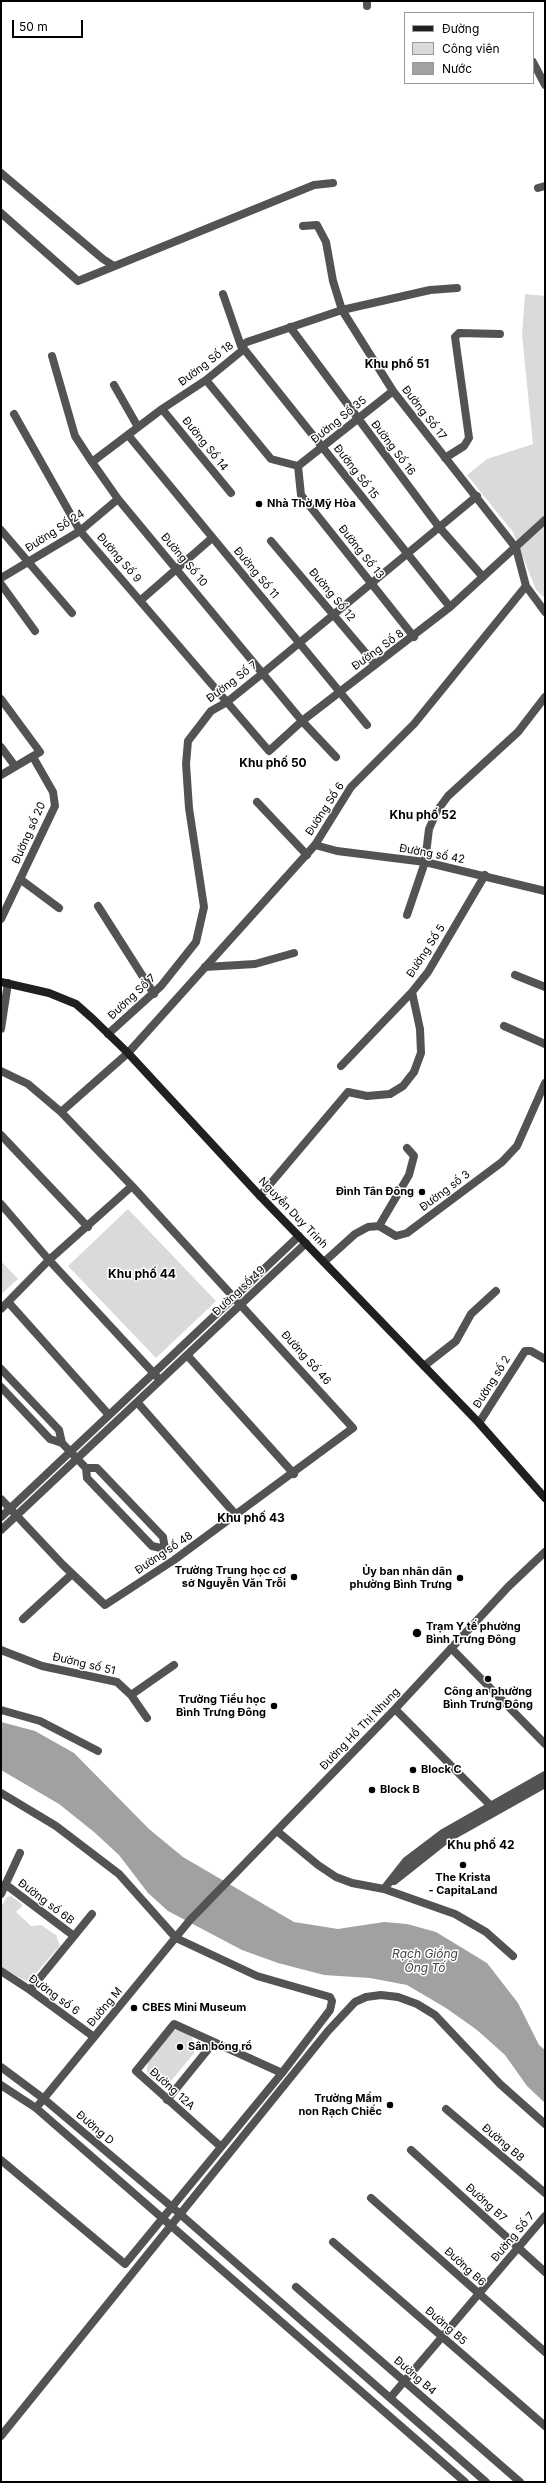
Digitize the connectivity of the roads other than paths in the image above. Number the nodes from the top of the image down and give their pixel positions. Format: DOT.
graph roads {
  1 [pos="534,64"];
  2 [pos="545,85"];
  3 [pos="1,173"];
  4 [pos="333,183"];
  5 [pos="1,213"];
  6 [pos="303,226"];
  7 [pos="114,266"];
  8 [pos="457,288"];
  9 [pos="224,294"];
  10 [pos="342,310"];
  11 [pos="290,327"];
  12 [pos="500,334"];
  13 [pos="243,347"];
  14 [pos="52,356"];
  15 [pos="206,380"];
  16 [pos="114,385"];
  17 [pos="393,391"];
  18 [pos="162,409"];
  19 [pos="14,414"];
  20 [pos="357,419"];
  21 [pos="138,427"];
  22 [pos="128,435"];
  23 [pos="322,447"];
  24 [pos="445,458"];
  25 [pos="92,462"];
  26 [pos="298,466"];
  27 [pos="231,493"];
  28 [pos="477,496"];
  29 [pos="118,499"];
  30 [pos="545,520"];
  31 [pos="439,527"];
  32 [pos="1,530"];
  33 [pos="80,531"];
  34 [pos="212,538"];
  35 [pos="271,541"];
  36 [pos="516,548"];
  37 [pos="407,555"];
  38 [pos="28,562"];
  39 [pos="176,567"];
  40 [pos="483,577"];
  41 [pos="1,578"];
  42 [pos="371,582"];
  43 [pos="1,584"];
  44 [pos="526,586"];
  45 [pos="141,600"];
  46 [pos="450,607"];
  47 [pos="545,612"];
  48 [pos="72,613"];
  49 [pos="334,614"];
  50 [pos="35,631"];
  51 [pos="414,637"];
  52 [pos="299,643"];
  53 [pos="375,664"];
  54 [pos="263,673"];
  55 [pos="340,692"];
  56 [pos="545,697"];
  57 [pos="1,699"];
  58 [pos="227,702"];
  59 [pos="302,721"];
  60 [pos="367,725"];
  61 [pos="1,747"];
  62 [pos="33,757"];
  63 [pos="336,757"];
  64 [pos="15,766"];
  65 [pos="1,774"];
  66 [pos="257,802"];
  67 [pos="315,845"];
  68 [pos="307,855"];
  69 [pos="425,862"];
  70 [pos="485,875"];
  71 [pos="20,879"];
  72 [pos="545,891"];
  73 [pos="98,906"];
  74 [pos="59,908"];
  75 [pos="407,915"];
  76 [pos="1,919"];
  77 [pos="294,953"];
  78 [pos="204,967"];
  79 [pos="515,975"];
  80 [pos="5,982"];
  81 [pos="545,987"];
  82 [pos="412,992"];
  83 [pos="154,994"];
  84 [pos="504,1026"];
  85 [pos="1,1029"];
  86 [pos="108,1034"];
  87 [pos="545,1044"];
  88 [pos="128,1053"];
  89 [pos="341,1066"];
  90 [pos="1,1072"];
  91 [pos="545,1083"];
  92 [pos="61,1112"];
  93 [pos="1,1134"];
  94 [pos="407,1148"];
  95 [pos="132,1186"];
  96 [pos="260,1196"];
  97 [pos="1,1204"];
  98 [pos="379,1226"];
  99 [pos="88,1227"];
  100 [pos="299,1236"];
  101 [pos="306,1243"];
  102 [pos="49,1260"];
  103 [pos="324,1262"];
  104 [pos="496,1291"];
  105 [pos="234,1296"];
  106 [pos="9,1303"];
  107 [pos="241,1304"];
  108 [pos="1,1309"];
  109 [pos="187,1355"];
  110 [pos="545,1359"];
  111 [pos="424,1366"];
  112 [pos="1,1369"];
  113 [pos="153,1373"];
  114 [pos="160,1380"];
  115 [pos="1,1387"];
  116 [pos="137,1402"];
  117 [pos="109,1415"];
  118 [pos="479,1423"];
  119 [pos="353,1428"];
  120 [pos="62,1443"];
  121 [pos="70,1452"];
  122 [pos="76,1459"];
  123 [pos="86,1468"];
  124 [pos="294,1474"];
  125 [pos="545,1498"];
  126 [pos="1,1499"];
  127 [pos="10,1509"];
  128 [pos="16,1515"];
  129 [pos="236,1516"];
  130 [pos="1,1517"];
  131 [pos="1,1530"];
  132 [pos="165,1549"];
  133 [pos="545,1552"];
  134 [pos="174,1560"];
  135 [pos="72,1574"];
  136 [pos="23,1619"];
  137 [pos="451,1648"];
  138 [pos="1,1650"];
  139 [pos="174,1665"];
  140 [pos="131,1695"];
  141 [pos="395,1709"];
  142 [pos="1,1710"];
  143 [pos="147,1718"];
  144 [pos="545,1744"];
  145 [pos="98,1752"];
  146 [pos="545,1775"];
  147 [pos="545,1784"];
  148 [pos="1,1793"];
  149 [pos="493,1808"];
  150 [pos="277,1831"];
  151 [pos="20,1852"];
  152 [pos="5,1884"];
  153 [pos="384,1889"];
  154 [pos="1,1894"];
  155 [pos="92,1914"];
  156 [pos="190,1920"];
  157 [pos="74,1936"];
  158 [pos="176,1938"];
  159 [pos="513,1956"];
  160 [pos="1,1971"];
  161 [pos="30,1990"];
  162 [pos="94,2038"];
  163 [pos="214,2042"];
  164 [pos="1,2067"];
  165 [pos="282,2072"];
  166 [pos="1,2085"];
  167 [pos="44,2099"];
  168 [pos="167,2100"];
  169 [pos="36,2108"];
  170 [pos="446,2109"];
  171 [pos="545,2124"];
  172 [pos="220,2146"];
  173 [pos="411,2150"];
  174 [pos="1,2160"];
  175 [pos="545,2193"];
  176 [pos="371,2198"];
  177 [pos="172,2207"];
  178 [pos="180,2214"];
  179 [pos="545,2216"];
  180 [pos="163,2219"];
  181 [pos="171,2225"];
  182 [pos="333,2242"];
  183 [pos="519,2248"];
  184 [pos="545,2272"];
  185 [pos="296,2287"];
  186 [pos="479,2293"];
  187 [pos="442,2337"];
  188 [pos="545,2352"];
  189 [pos="404,2381"];
  190 [pos="390,2398"];
  191 [pos="545,2426"];
  192 [pos="1,2436"];
  193 [pos="464,2482"];
  194 [pos="486,2482"];
  195 [pos="520,2482"];
  1 -- 2 [label="street"];
  3 -- 7 [label="street"];
  4 -- 7 [label="street"];
  5 -- 7 [label="street"];
  6 -- 10 [label="street, Đường Số 17"];
  8 -- 10 [label="street, Đường Số 18"];
  9 -- 13 [label="street"];
  10 -- 11 [label="street, Đường Số 18"];
  10 -- 17 [label="street, Đường Số 17"];
  11 -- 13 [label="street, Đường Số 18"];
  11 -- 20 [label="street, Đường Số 16"];
  12 -- 24 [label="street"];
  13 -- 15 [label="street, Đường Số 18"];
  13 -- 23 [label="street, Đường Số 15"];
  14 -- 25 [label="street, Đường Số 10"];
  15 -- 18 [label="street, Đường Số 18"];
  15 -- 26 [label="street"];
  16 -- 21 [label="street"];
  17 -- 20 [label="street, Đường Số 35"];
  17 -- 24 [label="street, Đường Số 17"];
  18 -- 21 [label="street, Đường Số 18"];
  18 -- 27 [label="street, Đường Số 14"];
  19 -- 33 [label="street, Đường Số 9"];
  20 -- 23 [label="street, Đường Số 35"];
  20 -- 31 [label="street, Đường Số 16"];
  21 -- 22 [label="street, Đường Số 18"];
  22 -- 25 [label="street, Đường Số 18"];
  22 -- 34 [label="street, Đường Số 11"];
  23 -- 26 [label="street, Đường Số 35"];
  23 -- 37 [label="street, Đường Số 15"];
  24 -- 28 [label="street, Đường Số 17"];
  25 -- 29 [label="street, Đường Số 10"];
  26 -- 42 [label="street, Đường Số 13"];
  28 -- 31 [label="street, Đường Số 7"];
  28 -- 36 [label="street, Đường Số 17"];
  29 -- 33 [label="street, Đường Số 24"];
  29 -- 39 [label="street, Đường Số 10"];
  30 -- 36 [label="street, Đường Số 8"];
  31 -- 37 [label="street, Đường Số 7"];
  31 -- 40 [label="street, Đường Số 16"];
  32 -- 38 [label="street"];
  33 -- 38 [label="street, Đường Số 24"];
  33 -- 45 [label="street, Đường Số 9"];
  34 -- 39 [label="street"];
  34 -- 52 [label="street, Đường Số 11"];
  35 -- 49 [label="street, Đường Số 12"];
  36 -- 40 [label="street, Đường Số 8"];
  36 -- 44 [label="street"];
  37 -- 42 [label="street, Đường Số 7"];
  37 -- 46 [label="street, Đường Số 15"];
  38 -- 41 [label="street, Đường Số 24"];
  38 -- 48 [label="street"];
  39 -- 45 [label="street"];
  39 -- 54 [label="street, Đường Số 10"];
  40 -- 46 [label="street, Đường Số 8"];
  42 -- 49 [label="street, Đường Số 7"];
  42 -- 51 [label="street, Đường Số 13"];
  43 -- 50 [label="street"];
  44 -- 47 [label="street"];
  44 -- 67 [label="street, Đường Số 6"];
  45 -- 58 [label="street, Đường Số 9"];
  46 -- 51 [label="street, Đường Số 8"];
  49 -- 52 [label="street, Đường Số 7"];
  49 -- 53 [label="street, Đường Số 12"];
  51 -- 53 [label="street, Đường Số 8"];
  52 -- 54 [label="street, Đường Số 7"];
  52 -- 55 [label="street, Đường Số 11"];
  53 -- 55 [label="street, Đường Số 8"];
  54 -- 58 [label="street, Đường Số 7"];
  54 -- 59 [label="street, Đường Số 10"];
  55 -- 59 [label="street, Đường Số 8"];
  55 -- 60 [label="street, Đường Số 11"];
  56 -- 69 [label="street"];
  57 -- 62 [label="street"];
  58 -- 59 [label="street, Đường Số 8"];
  58 -- 83 [label="street, Đường Số 7"];
  59 -- 63 [label="street, Đường Số 10"];
  61 -- 64 [label="street"];
  62 -- 64 [label="street"];
  62 -- 71 [label="street, Đường số 20"];
  64 -- 65 [label="street"];
  66 -- 68 [label="street"];
  67 -- 68 [label="street, Đường Số 6"];
  67 -- 69 [label="street, Đường số 42"];
  68 -- 78 [label="street, Đường Số 6"];
  69 -- 70 [label="street, Đường số 42"];
  69 -- 75 [label="street"];
  70 -- 72 [label="street, Đường số 42"];
  70 -- 82 [label="street, Đường Số 5"];
  71 -- 74 [label="street"];
  71 -- 76 [label="street, Đường số 20"];
  73 -- 83 [label="street"];
  77 -- 78 [label="street"];
  78 -- 88 [label="street, Đường Số 6"];
  79 -- 81 [label="street"];
  80 -- 85 [label="street"];
  80 -- 86 [label="main road, Nguyễn Duy Trinh"];
  82 -- 89 [label="street"];
  82 -- 96 [label="street, Đường Số 5"];
  83 -- 86 [label="street, Đường Số 7"];
  84 -- 87 [label="street"];
  86 -- 88 [label="main road, Nguyễn Duy Trinh"];
  88 -- 92 [label="street, Đường Số 6"];
  88 -- 96 [label="main road, Nguyễn Duy Trinh"];
  90 -- 92 [label="street, Đường Số 46"];
  91 -- 98 [label="street, Đường số 3"];
  92 -- 95 [label="street, Đường Số 46"];
  93 -- 99 [label="street"];
  94 -- 98 [label="street"];
  95 -- 99 [label="street"];
  95 -- 105 [label="street, Đường Số 46"];
  96 -- 100 [label="main road, Nguyễn Duy Trinh"];
  97 -- 102 [label="street"];
  98 -- 103 [label="street"];
  99 -- 102 [label="street"];
  100 -- 101 [label="main road, Nguyễn Duy Trinh"];
  100 -- 105 [label="street"];
  101 -- 103 [label="main road, Nguyễn Duy Trinh"];
  101 -- 107 [label="street, Đường số 49"];
  102 -- 106 [label="street"];
  102 -- 113 [label="street"];
  103 -- 111 [label="main road, Nguyễn Duy Trinh"];
  104 -- 111 [label="street"];
  105 -- 107 [label="street, Đường Số 46"];
  105 -- 113 [label="street"];
  106 -- 108 [label="street"];
  106 -- 117 [label="street"];
  107 -- 109 [label="street, Đường số 49"];
  107 -- 119 [label="street, Đường Số 46"];
  109 -- 114 [label="street, Đường số 49"];
  109 -- 124 [label="street"];
  110 -- 118 [label="street, Đường số 2"];
  111 -- 118 [label="main road, Nguyễn Duy Trinh"];
  112 -- 120 [label="street"];
  113 -- 114 [label="street"];
  113 -- 117 [label="street"];
  114 -- 116 [label="street, Đường số 49"];
  115 -- 120 [label="street"];
  116 -- 122 [label="street, Đường số 49"];
  116 -- 129 [label="street"];
  117 -- 121 [label="street"];
  118 -- 125 [label="main road, Nguyễn Duy Trinh"];
  119 -- 124 [label="street, Đường số 48"];
  120 -- 121 [label="street"];
  121 -- 122 [label="street"];
  121 -- 127 [label="street"];
  122 -- 123 [label="street"];
  122 -- 128 [label="street, Đường số 49"];
  123 -- 132 [label="street"];
  123 -- 132 [label="street"];
  124 -- 129 [label="street, Đường số 48"];
  126 -- 127 [label="street, Đường số 48"];
  127 -- 128 [label="street, Đường số 48"];
  127 -- 130 [label="street"];
  128 -- 131 [label="street, Đường số 49"];
  128 -- 135 [label="street, Đường số 48"];
  129 -- 134 [label="street, Đường số 48"];
  132 -- 134 [label="street"];
  133 -- 137 [label="street, Đường Hồ Thị Nhung"];
  134 -- 135 [label="street, Đường số 48"];
  135 -- 136 [label="street"];
  137 -- 141 [label="street, Đường Hồ Thị Nhung"];
  137 -- 144 [label="street"];
  138 -- 140 [label="street, Đường số 51"];
  139 -- 140 [label="street"];
  140 -- 143 [label="street, Đường số 51"];
  141 -- 149 [label="street"];
  141 -- 150 [label="street, Đường Hồ Thị Nhung"];
  142 -- 145 [label="street"];
  146 -- 149 [label="street"];
  147 -- 149 [label="street"];
  148 -- 158 [label="street"];
  149 -- 153 [label="street"];
  150 -- 153 [label="street"];
  150 -- 156 [label="street, Đường Hồ Thị Nhung"];
  151 -- 152 [label="street"];
  152 -- 154 [label="street"];
  152 -- 157 [label="street, Đường số 6B"];
  153 -- 159 [label="street"];
  155 -- 157 [label="street"];
  156 -- 158 [label="street, Đường M"];
  157 -- 161 [label="street"];
  158 -- 162 [label="street, Đường M"];
  158 -- 165 [label="street"];
  160 -- 161 [label="street, Đường số 6"];
  161 -- 162 [label="street, Đường số 6"];
  162 -- 167 [label="street, Đường M"];
  163 -- 165 [label="street, Đường 12A"];
  163 -- 168 [label="street"];
  163 -- 168 [label="street, Đường 12A"];
  164 -- 167 [label="street, Đường D"];
  165 -- 172 [label="street"];
  166 -- 169 [label="street"];
  167 -- 169 [label="street, Đường M"];
  167 -- 177 [label="street, Đường D"];
  168 -- 172 [label="street, Đường 12A"];
  169 -- 180 [label="street"];
  170 -- 175 [label="street, Đường B8"];
  171 -- 178 [label="street"];
  172 -- 177 [label="street"];
  173 -- 183 [label="street, Đường B7"];
  174 -- 180 [label="street"];
  176 -- 186 [label="street, Đường B6"];
  177 -- 178 [label="street, Đường D"];
  177 -- 180 [label="street"];
  178 -- 181 [label="street"];
  178 -- 190 [label="street, Đường D"];
  179 -- 183 [label="street, Đường Số 7"];
  180 -- 181 [label="street"];
  181 -- 192 [label="street"];
  181 -- 193 [label="street"];
  182 -- 187 [label="street, Đường B5"];
  183 -- 184 [label="street, Đường B7"];
  183 -- 186 [label="street, Đường Số 7"];
  185 -- 189 [label="street, Đường B4"];
  186 -- 187 [label="street, Đường Số 7"];
  186 -- 188 [label="street, Đường B6"];
  187 -- 189 [label="street, Đường Số 7"];
  187 -- 191 [label="street, Đường B5"];
  189 -- 190 [label="street, Đường Số 7"];
  189 -- 195 [label="street, Đường B4"];
  190 -- 194 [label="street, Đường D"];
}
